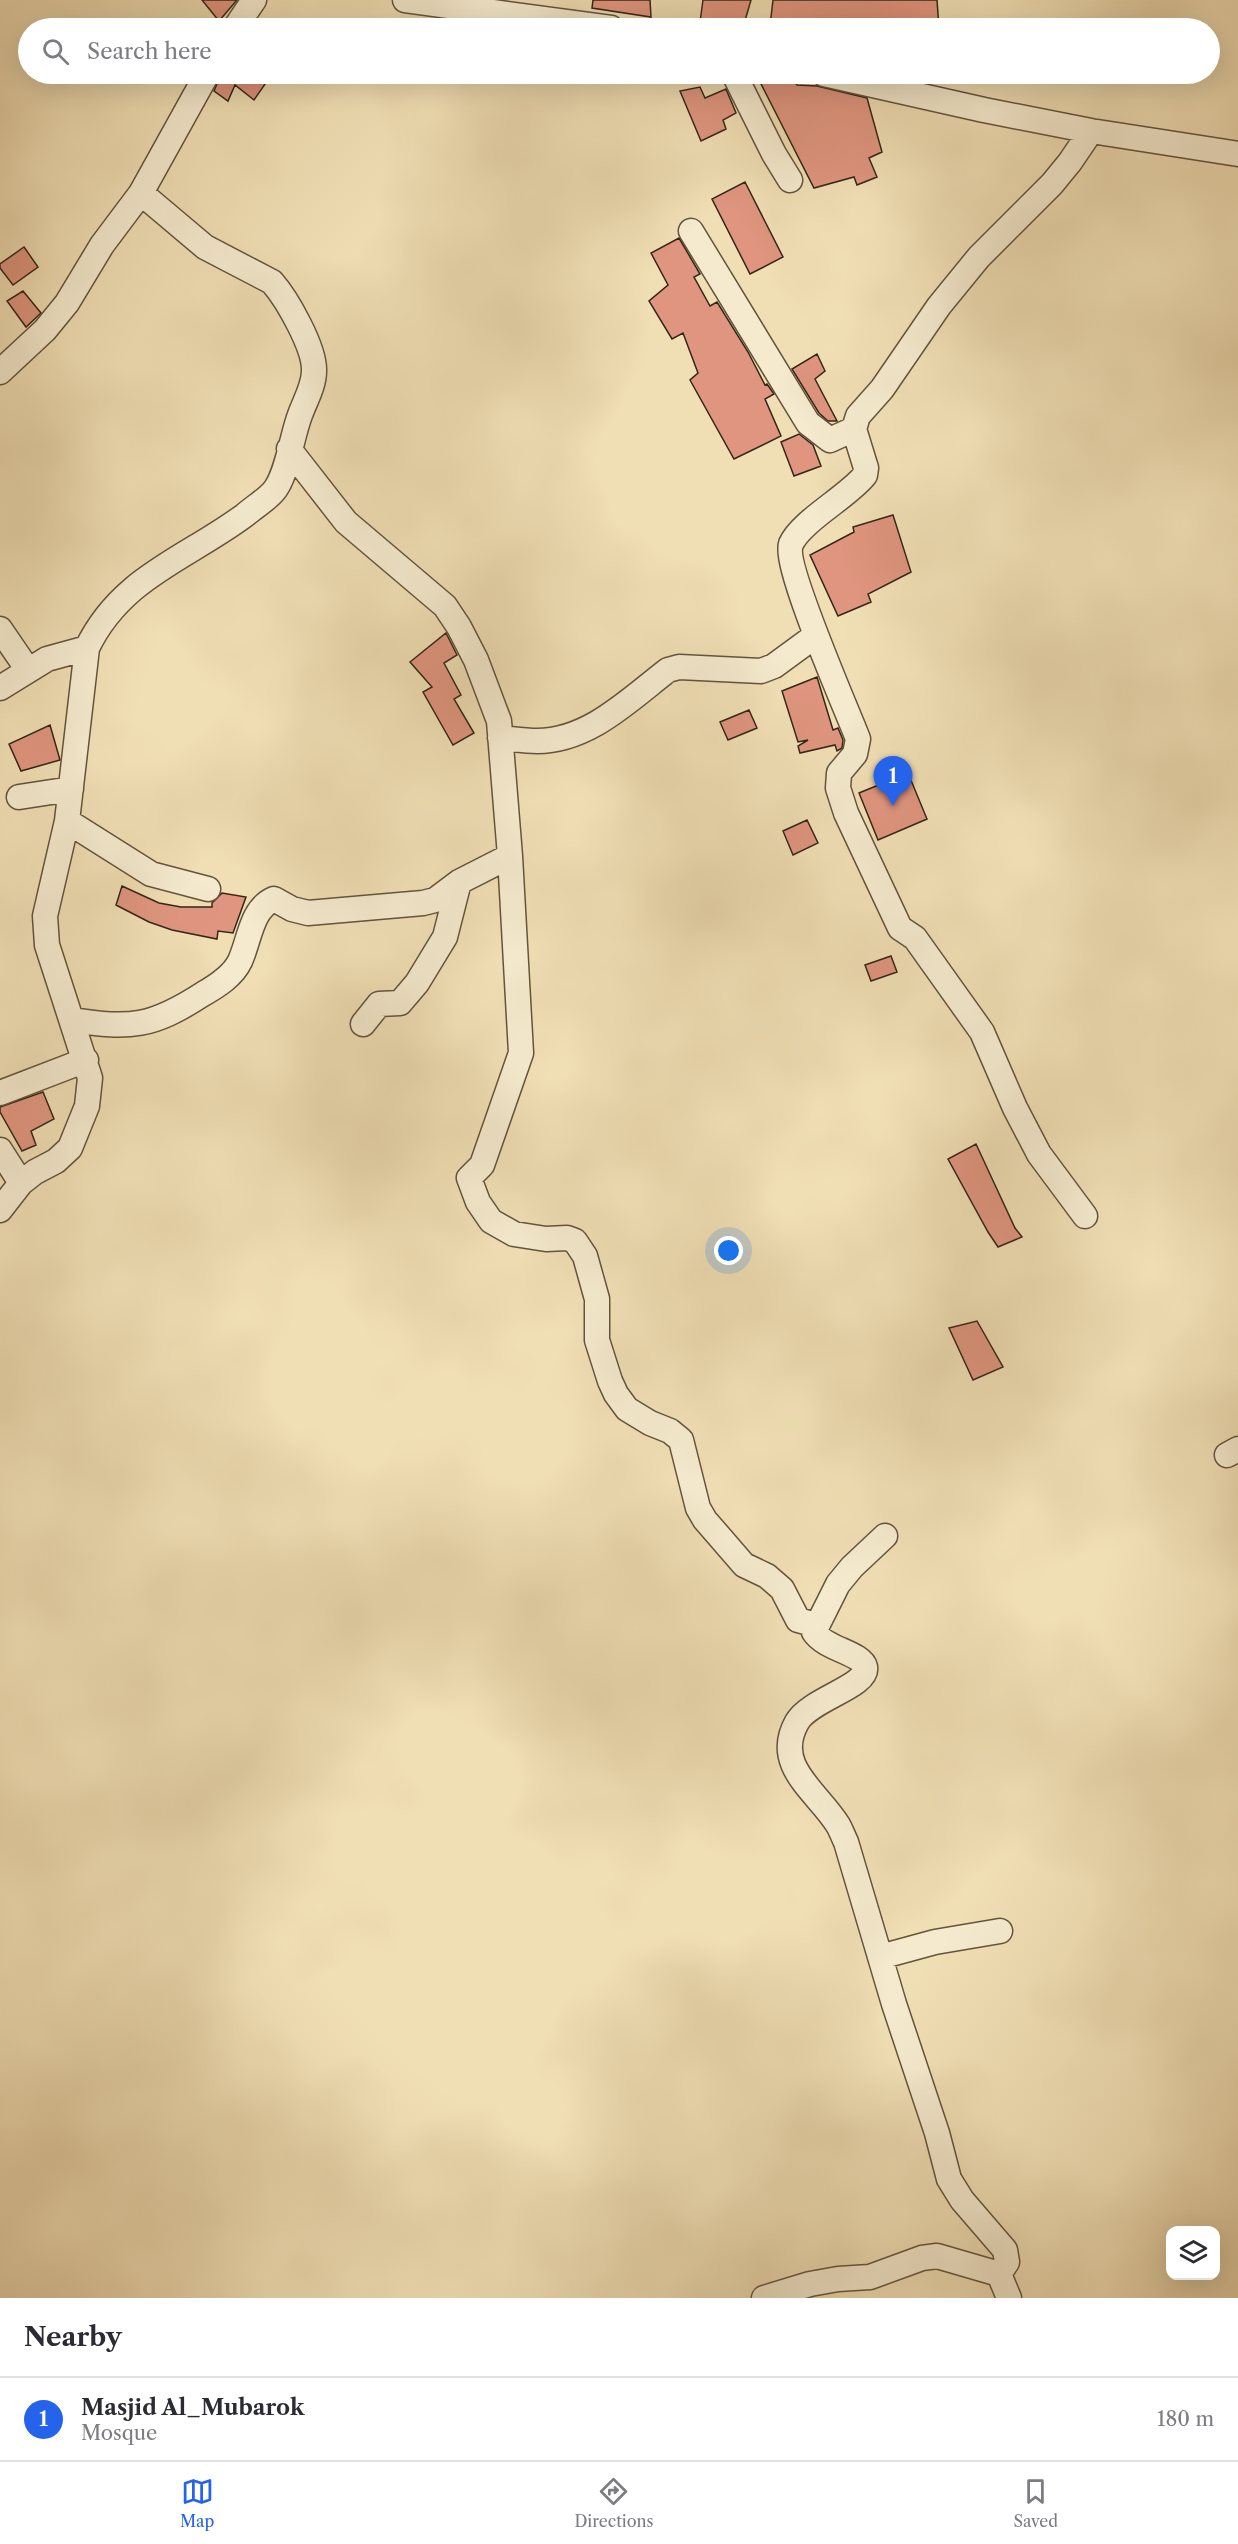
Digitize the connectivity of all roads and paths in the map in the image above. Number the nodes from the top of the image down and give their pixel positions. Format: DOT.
graph roads {
  1 [pos="254,0"];
  2 [pos="405,0"];
  3 [pos="242,18"];
  4 [pos="537,18"];
  5 [pos="201,84"];
  6 [pos="739,84"];
  7 [pos="868,84"];
  8 [pos="1091,131"];
  9 [pos="1238,154"];
  10 [pos="790,180"];
  11 [pos="141,193"];
  12 [pos="691,231"];
  13 [pos="0,372"];
  14 [pos="854,429"];
  15 [pos="288,449"];
  16 [pos="0,629"];
  17 [pos="815,636"];
  18 [pos="87,648"];
  19 [pos="28,670"];
  20 [pos="0,688"];
  21 [pos="500,738"];
  22 [pos="71,789"];
  23 [pos="19,797"];
  24 [pos="67,821"];
  25 [pos="510,856"];
  26 [pos="459,882"];
  27 [pos="208,889"];
  28 [pos="72,1020"];
  29 [pos="363,1024"];
  30 [pos="86,1060"];
  31 [pos="0,1093"];
  32 [pos="0,1150"];
  33 [pos="21,1183"];
  34 [pos="0,1210"];
  35 [pos="1085,1216"];
  36 [pos="885,1536"];
  37 [pos="816,1625"];
  38 [pos="1000,1931"];
  39 [pos="880,1957"];
  40 [pos="999,2274"];
  41 [pos="844,2289"];
  42 [pos="764,2298"];
  43 [pos="1009,2298"];
  1 -- 3 [label="street"];
  2 -- 4 [label="street"];
  5 -- 11 [label="street"];
  6 -- 10 [label="street"];
  7 -- 8 [label="street"];
  8 -- 9 [label="street"];
  8 -- 14 [label="street"];
  11 -- 13 [label="street"];
  11 -- 15 [label="street"];
  12 -- 14 [label="street"];
  14 -- 17 [label="street"];
  15 -- 18 [label="street"];
  15 -- 21 [label="street"];
  16 -- 19 [label="street"];
  17 -- 21 [label="street"];
  17 -- 35 [label="street"];
  18 -- 19 [label="street"];
  18 -- 22 [label="street"];
  19 -- 20 [label="street"];
  21 -- 25 [label="street"];
  22 -- 23 [label="street"];
  22 -- 24 [label="street"];
  24 -- 27 [label="street"];
  24 -- 28 [label="street"];
  25 -- 26 [label="street"];
  25 -- 37 [label="street"];
  26 -- 28 [label="street"];
  26 -- 29 [label="street"];
  28 -- 30 [label="street"];
  30 -- 31 [label="street"];
  30 -- 33 [label="street"];
  32 -- 33 [label="street"];
  33 -- 34 [label="street"];
  36 -- 37 [label="street"];
  37 -- 39 [label="street"];
  38 -- 39 [label="street"];
  39 -- 40 [label="street"];
  40 -- 41 [label="street"];
  40 -- 43 [label="street"];
  41 -- 42 [label="street"];
}
